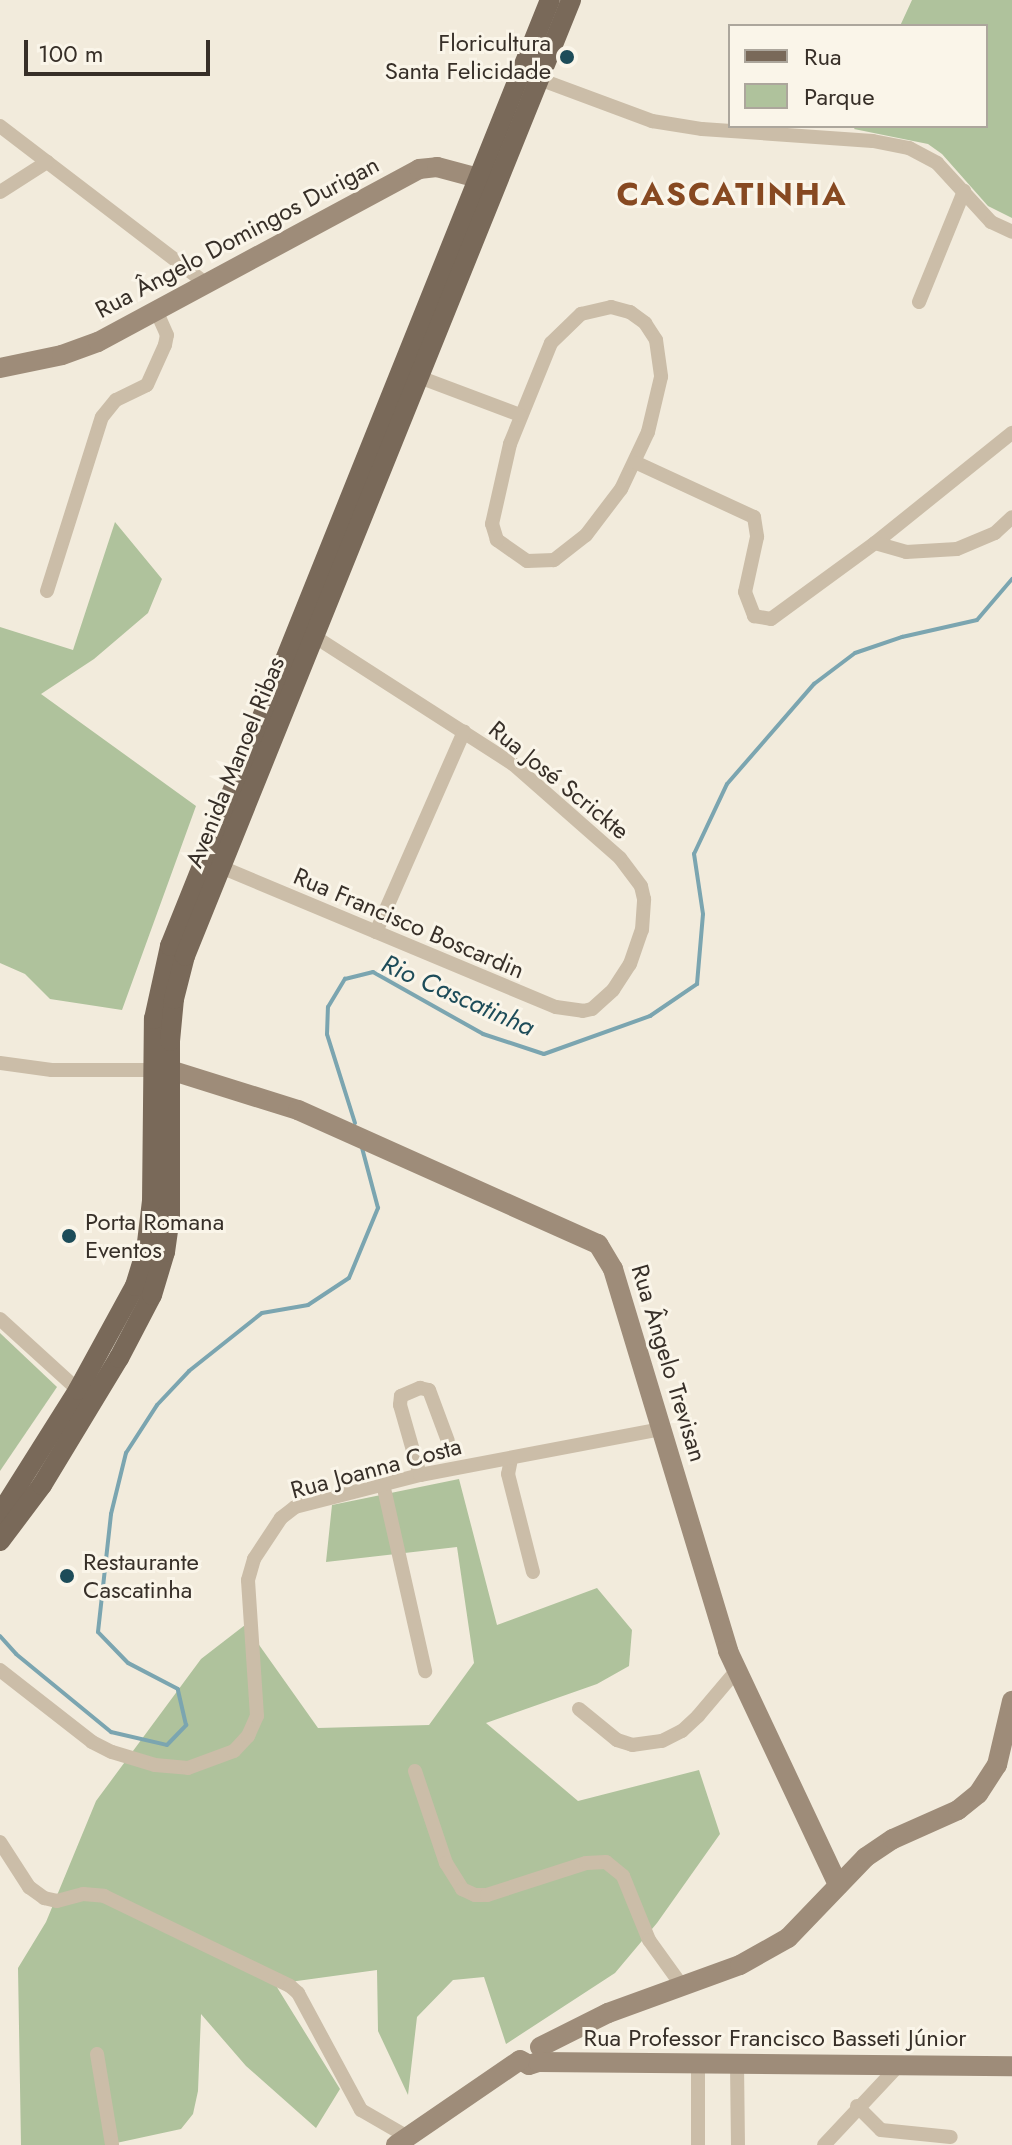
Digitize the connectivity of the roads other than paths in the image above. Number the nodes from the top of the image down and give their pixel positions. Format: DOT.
graph roads {
  1 [pos="550,0"];
  2 [pos="571,0"];
  3 [pos="539,79"];
  4 [pos="0,126"];
  5 [pos="47,162"];
  6 [pos="488,180"];
  7 [pos="964,191"];
  8 [pos="0,192"];
  9 [pos="1012,232"];
  10 [pos="205,283"];
  11 [pos="919,302"];
  12 [pos="156,310"];
  13 [pos="421,320"];
  14 [pos="0,368"];
  15 [pos="419,377"];
  16 [pos="392,391"];
  17 [pos="520,415"];
  18 [pos="1012,433"];
  19 [pos="390,447"];
  20 [pos="637,463"];
  21 [pos="1012,517"];
  22 [pos="875,543"];
  23 [pos="47,591"];
  24 [pos="308,600"];
  25 [pos="314,636"];
  26 [pos="292,642"];
  27 [pos="301,668"];
  28 [pos="464,732"];
  29 [pos="222,815"];
  30 [pos="221,867"];
  31 [pos="194,884"];
  32 [pos="376,932"];
  33 [pos="194,934"];
  34 [pos="583,1011"];
  35 [pos="0,1063"];
  36 [pos="160,1070"];
  37 [pos="0,1319"];
  38 [pos="78,1390"];
  39 [pos="661,1429"];
  40 [pos="74,1433"];
  41 [pos="448,1441"];
  42 [pos="511,1459"];
  43 [pos="420,1475"];
  44 [pos="383,1484"];
  45 [pos="0,1514"];
  46 [pos="0,1541"];
  47 [pos="533,1572"];
  48 [pos="0,1670"];
  49 [pos="425,1671"];
  50 [pos="736,1671"];
  51 [pos="1012,1701"];
  52 [pos="579,1709"];
  53 [pos="415,1771"];
  54 [pos="0,1842"];
  55 [pos="838,1885"];
  56 [pos="682,1986"];
  57 [pos="97,2054"];
  58 [pos="533,2056"];
  59 [pos="698,2063"];
  60 [pos="737,2064"];
  61 [pos="899,2065"];
  62 [pos="1012,2066"];
  63 [pos="857,2106"];
  64 [pos="951,2137"];
  65 [pos="406,2142"];
  66 [pos="112,2145"];
  67 [pos="698,2145"];
  68 [pos="738,2145"];
  69 [pos="824,2145"];
  1 -- 6 [label="main road, Avenida Manoel Ribas"];
  2 -- 3 [label="main road, Avenida Manoel Ribas"];
  3 -- 6 [label="main road, Avenida Manoel Ribas"];
  3 -- 7 [label="street"];
  4 -- 5 [label="street"];
  5 -- 8 [label="street"];
  5 -- 10 [label="street"];
  6 -- 10 [label="street, Rua Ângelo Domingos Durigan"];
  6 -- 13 [label="main road, Avenida Manoel Ribas"];
  6 -- 15 [label="main road, Avenida Manoel Ribas"];
  7 -- 9 [label="street"];
  7 -- 11 [label="street"];
  10 -- 12 [label="street, Rua Ângelo Domingos Durigan"];
  12 -- 14 [label="street, Rua Ângelo Domingos Durigan"];
  12 -- 23 [label="street"];
  13 -- 15 [label="main road"];
  13 -- 16 [label="main road, Avenida Manoel Ribas"];
  15 -- 17 [label="street"];
  15 -- 19 [label="main road, Avenida Manoel Ribas"];
  16 -- 19 [label="main road"];
  16 -- 24 [label="main road, Avenida Manoel Ribas"];
  17 -- 20 [label="street"];
  17 -- 20 [label="street"];
  18 -- 22 [label="street"];
  19 -- 25 [label="main road, Avenida Manoel Ribas"];
  20 -- 22 [label="street"];
  21 -- 22 [label="street"];
  24 -- 25 [label="main road"];
  24 -- 26 [label="main road, Avenida Manoel Ribas"];
  25 -- 27 [label="main road, Avenida Manoel Ribas"];
  25 -- 28 [label="street, Rua José Scrickte"];
  26 -- 27 [label="main road"];
  26 -- 29 [label="main road, Avenida Manoel Ribas"];
  27 -- 30 [label="main road, Avenida Manoel Ribas"];
  28 -- 32 [label="street"];
  28 -- 34 [label="street, Rua José Scrickte"];
  29 -- 30 [label="main road"];
  29 -- 31 [label="main road, Avenida Manoel Ribas"];
  30 -- 32 [label="street, Rua Francisco Boscardin"];
  30 -- 33 [label="main road, Avenida Manoel Ribas"];
  31 -- 33 [label="main road"];
  31 -- 36 [label="main road, Avenida Manoel Ribas"];
  32 -- 34 [label="street, Rua Francisco Boscardin"];
  33 -- 36 [label="main road, Avenida Manoel Ribas"];
  35 -- 36 [label="street"];
  36 -- 38 [label="main road, Avenida Manoel Ribas"];
  36 -- 39 [label="street, Rua Ângelo Trevisan"];
  36 -- 40 [label="main road, Avenida Manoel Ribas"];
  37 -- 38 [label="street"];
  38 -- 40 [label="main road"];
  38 -- 45 [label="main road, Avenida Manoel Ribas"];
  39 -- 42 [label="street, Rua Joanna Costa"];
  39 -- 50 [label="street, Rua Ângelo Trevisan"];
  40 -- 46 [label="main road, Avenida Manoel Ribas"];
  41 -- 43 [label="street"];
  42 -- 43 [label="street, Rua Joanna Costa"];
  42 -- 47 [label="street"];
  43 -- 44 [label="street, Rua Joanna Costa"];
  44 -- 48 [label="street, Rua Joanna Costa"];
  44 -- 49 [label="street"];
  50 -- 52 [label="street"];
  50 -- 55 [label="street, Rua Ângelo Trevisan"];
  51 -- 55 [label="street"];
  53 -- 56 [label="street"];
  54 -- 65 [label="street"];
  55 -- 56 [label="street"];
  56 -- 58 [label="street"];
  57 -- 66 [label="street"];
  58 -- 59 [label="street, Rua Professor Francisco Basseti Júnior"];
  58 -- 65 [label="street"];
  59 -- 60 [label="street, Rua Professor Francisco Basseti Júnior"];
  59 -- 67 [label="street"];
  60 -- 61 [label="street, Rua Professor Francisco Basseti Júnior"];
  60 -- 68 [label="street"];
  61 -- 62 [label="street, Rua Professor Francisco Basseti Júnior"];
  61 -- 63 [label="street"];
  63 -- 64 [label="street"];
  63 -- 69 [label="street"];
}
